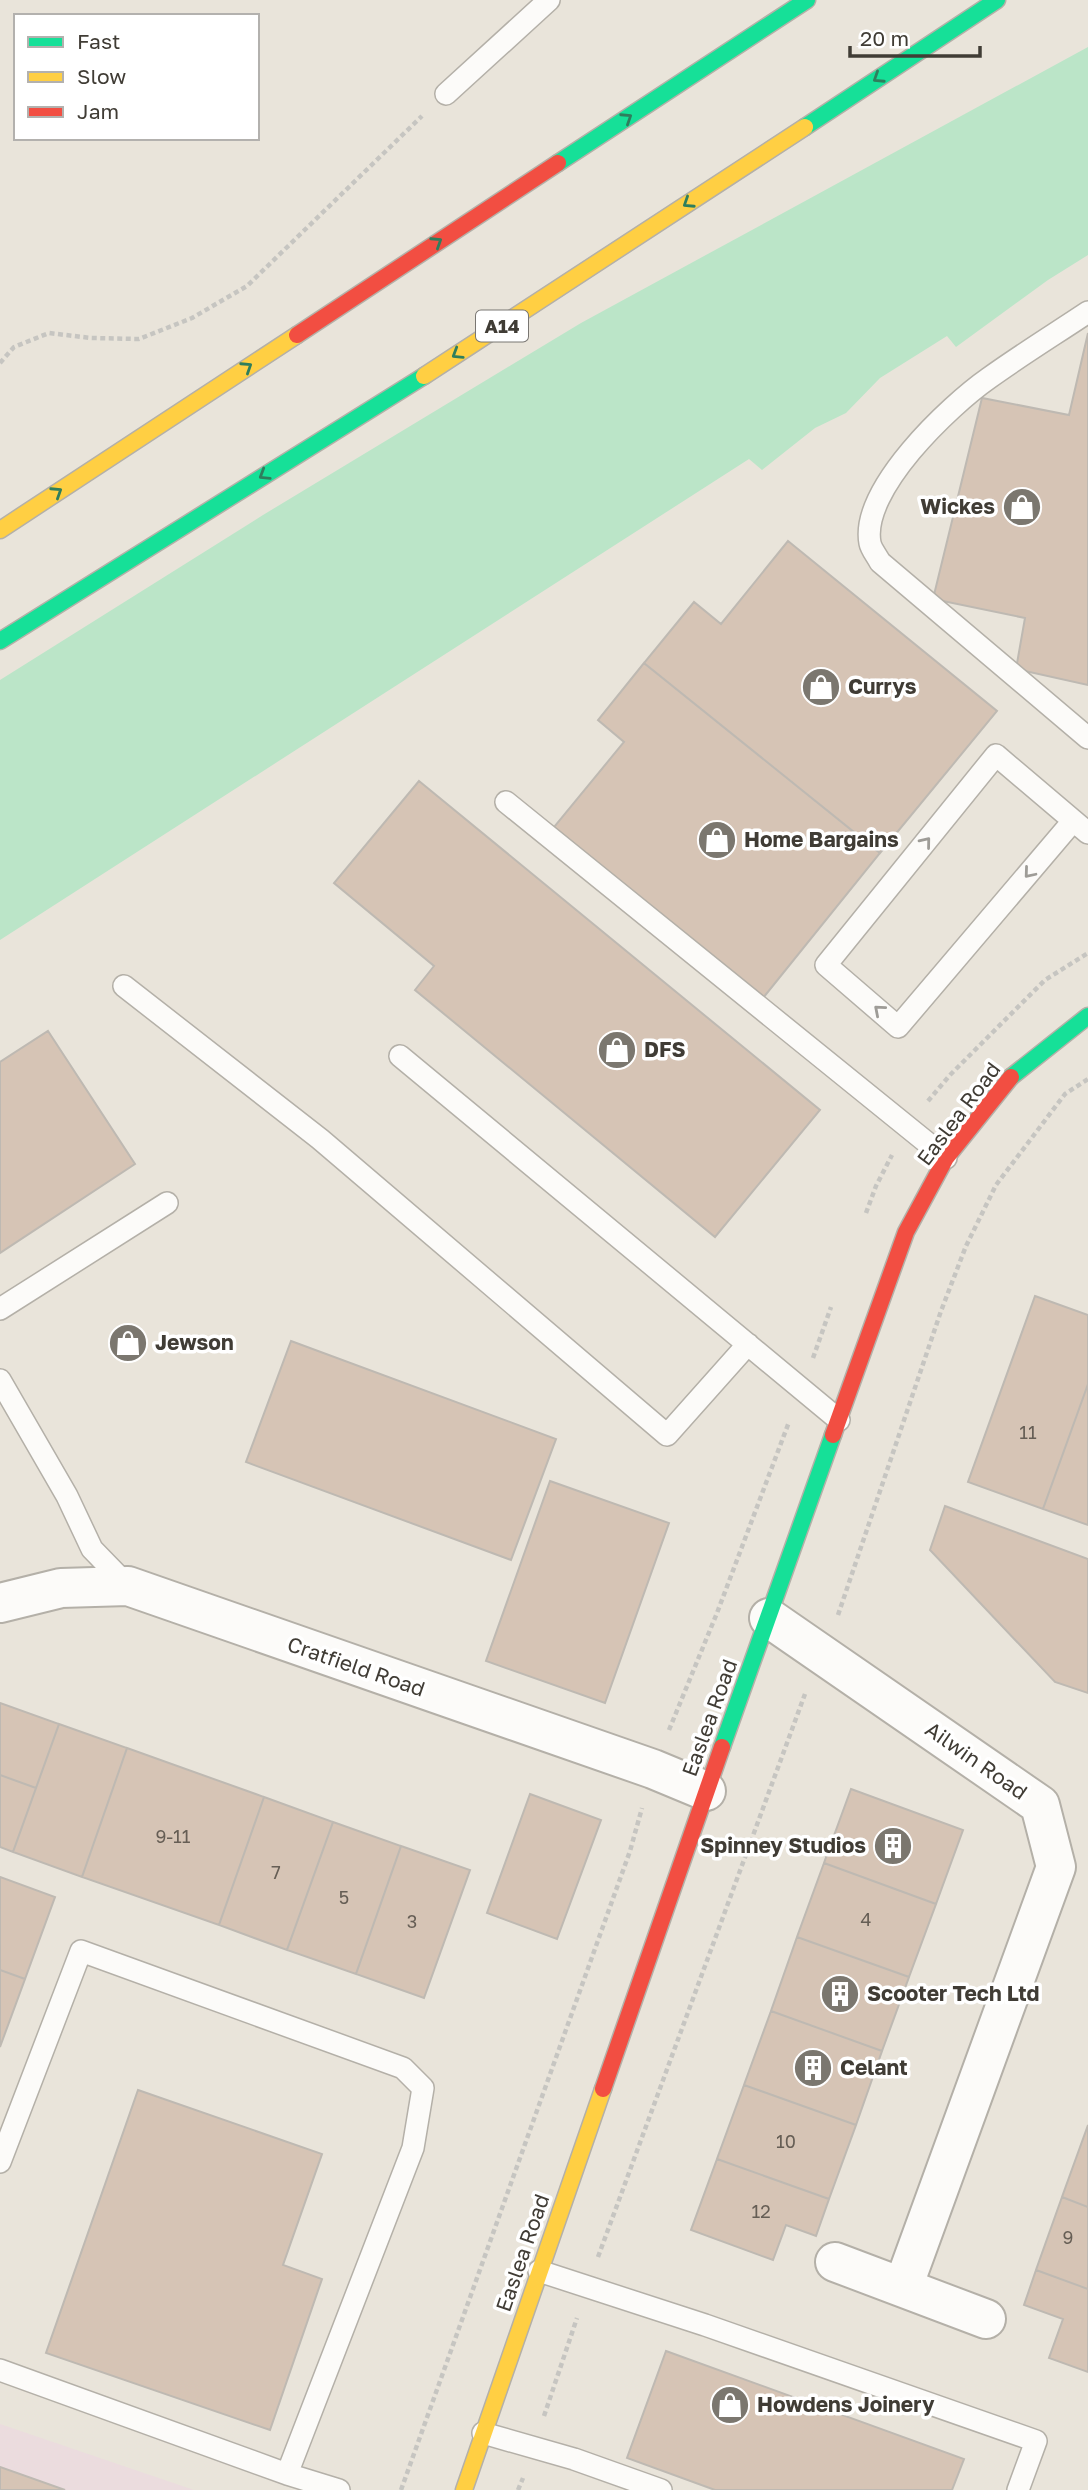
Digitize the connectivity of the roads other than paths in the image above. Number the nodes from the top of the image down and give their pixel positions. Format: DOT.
graph roads {
  1 [pos="549,0"];
  2 [pos="807,0"];
  3 [pos="997,0"];
  4 [pos="446,94"];
  5 [pos="1088,312"];
  6 [pos="0,530"];
  7 [pos="0,640"];
  8 [pos="1088,738"];
  9 [pos="506,802"];
  10 [pos="1081,827"];
  11 [pos="124,986"];
  12 [pos="1088,1016"];
  13 [pos="400,1056"];
  14 [pos="946,1158"];
  15 [pos="167,1203"];
  16 [pos="0,1309"];
  17 [pos="748,1344"];
  18 [pos="0,1380"];
  19 [pos="839,1420"];
  20 [pos="128,1586"];
  21 [pos="0,1603"];
  22 [pos="769,1618"];
  23 [pos="706,1791"];
  24 [pos="0,2162"];
  25 [pos="835,2262"];
  26 [pos="539,2271"];
  27 [pos="903,2287"];
  28 [pos="986,2319"];
  29 [pos="0,2370"];
  30 [pos="483,2433"];
  31 [pos="287,2474"];
  32 [pos="339,2490"];
  33 [pos="464,2490"];
  34 [pos="661,2490"];
  35 [pos="1018,2490"];
  1 -- 4 [label="lane"];
  6 -- 2 [label="main road, one-way"];
  3 -- 7 [label="main road, A14, one-way"];
  5 -- 8 [label="lane"];
  9 -- 14 [label="lane"];
  10 -- 10 [label="lane, one-way"];
  11 -- 17 [label="lane"];
  12 -- 14 [label="main road, Easlea Road"];
  13 -- 17 [label="lane"];
  14 -- 19 [label="main road, Easlea Road"];
  15 -- 16 [label="lane"];
  17 -- 19 [label="lane"];
  18 -- 20 [label="lane"];
  19 -- 22 [label="main road, Easlea Road"];
  20 -- 21 [label="street, Cratfield Road"];
  20 -- 23 [label="street, Cratfield Road"];
  22 -- 23 [label="main road, Easlea Road"];
  22 -- 27 [label="street, Ailwin Road"];
  23 -- 26 [label="main road, Easlea Road"];
  24 -- 31 [label="lane"];
  25 -- 27 [label="street"];
  26 -- 30 [label="main road, Easlea Road"];
  26 -- 35 [label="lane"];
  27 -- 28 [label="street"];
  29 -- 31 [label="lane"];
  30 -- 33 [label="main road, Easlea Road"];
  30 -- 34 [label="lane"];
  31 -- 32 [label="lane"];
}
